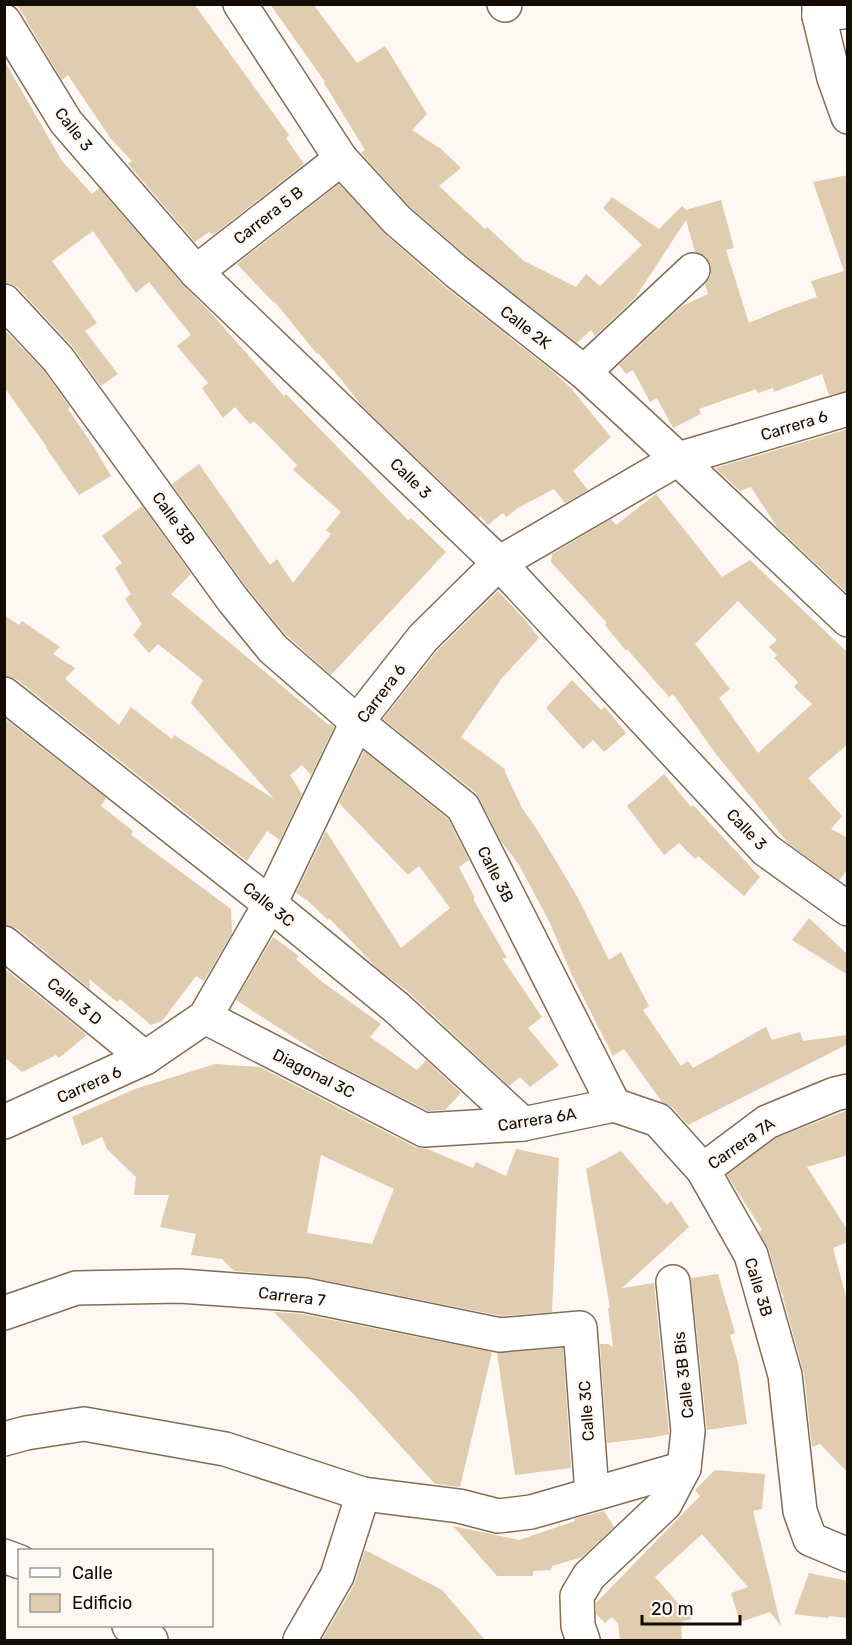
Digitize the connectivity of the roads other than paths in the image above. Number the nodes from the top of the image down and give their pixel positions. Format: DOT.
graph roads {
  1 [pos="240,4"];
  2 [pos="829,10"];
  3 [pos="4,21"];
  4 [pos="848,117"];
  5 [pos="341,159"];
  6 [pos="693,270"];
  7 [pos="196,272"];
  8 [pos="4,301"];
  9 [pos="584,372"];
  10 [pos="848,409"];
  11 [pos="678,459"];
  12 [pos="499,563"];
  13 [pos="848,620"];
  14 [pos="4,694"];
  15 [pos="357,722"];
  16 [pos="270,904"];
  17 [pos="846,904"];
  18 [pos="4,943"];
  19 [pos="205,1017"];
  20 [pos="146,1058"];
  21 [pos="848,1091"];
  22 [pos="614,1105"];
  23 [pos="4,1122"];
  24 [pos="523,1125"];
  25 [pos="424,1130"];
  26 [pos="703,1170"];
  27 [pos="673,1282"];
  28 [pos="4,1313"];
  29 [pos="580,1328"];
  30 [pos="4,1439"];
  31 [pos="684,1468"];
  32 [pos="592,1493"];
  33 [pos="363,1494"];
  34 [pos="848,1555"];
  35 [pos="130,1627"];
  36 [pos="151,1641"];
  37 [pos="300,1641"];
  38 [pos="583,1641"];
  1 -- 5 [label="street, Calle 2K"];
  2 -- 4 [label="street"];
  3 -- 7 [label="street, Calle 3"];
  5 -- 7 [label="street, Carrera 5 B"];
  5 -- 9 [label="street, Calle 2K"];
  6 -- 9 [label="street"];
  7 -- 12 [label="street, Calle 3"];
  8 -- 15 [label="street, Calle 3B"];
  9 -- 11 [label="street, Calle 2K"];
  10 -- 11 [label="street, Carrera 6"];
  11 -- 12 [label="street, Carrera 6"];
  11 -- 13 [label="street, Calle 2K"];
  12 -- 15 [label="street, Carrera 6"];
  12 -- 17 [label="street, Calle 3"];
  14 -- 16 [label="street, Calle 3C"];
  15 -- 16 [label="street, Carrera 6"];
  15 -- 22 [label="street, Calle 3B"];
  16 -- 19 [label="street, Carrera 6"];
  16 -- 24 [label="street, Calle 3C"];
  18 -- 20 [label="street, Calle 3 D"];
  19 -- 20 [label="street, Carrera 6"];
  19 -- 25 [label="street, Diagonal 3C"];
  20 -- 23 [label="street, Carrera 6"];
  21 -- 26 [label="street, Carrera 7A"];
  22 -- 24 [label="street, Carrera 6A"];
  22 -- 26 [label="street, Calle 3B"];
  24 -- 25 [label="street, Carrera 6A"];
  26 -- 34 [label="street, Calle 3B"];
  27 -- 31 [label="street, Calle 3B Bis"];
  28 -- 29 [label="street, Carrera 7"];
  29 -- 32 [label="street, Calle 3C"];
  30 -- 33 [label="street"];
  31 -- 32 [label="street"];
  31 -- 38 [label="street"];
  32 -- 33 [label="street"];
  33 -- 37 [label="street"];
  35 -- 36 [label="street"];
}
